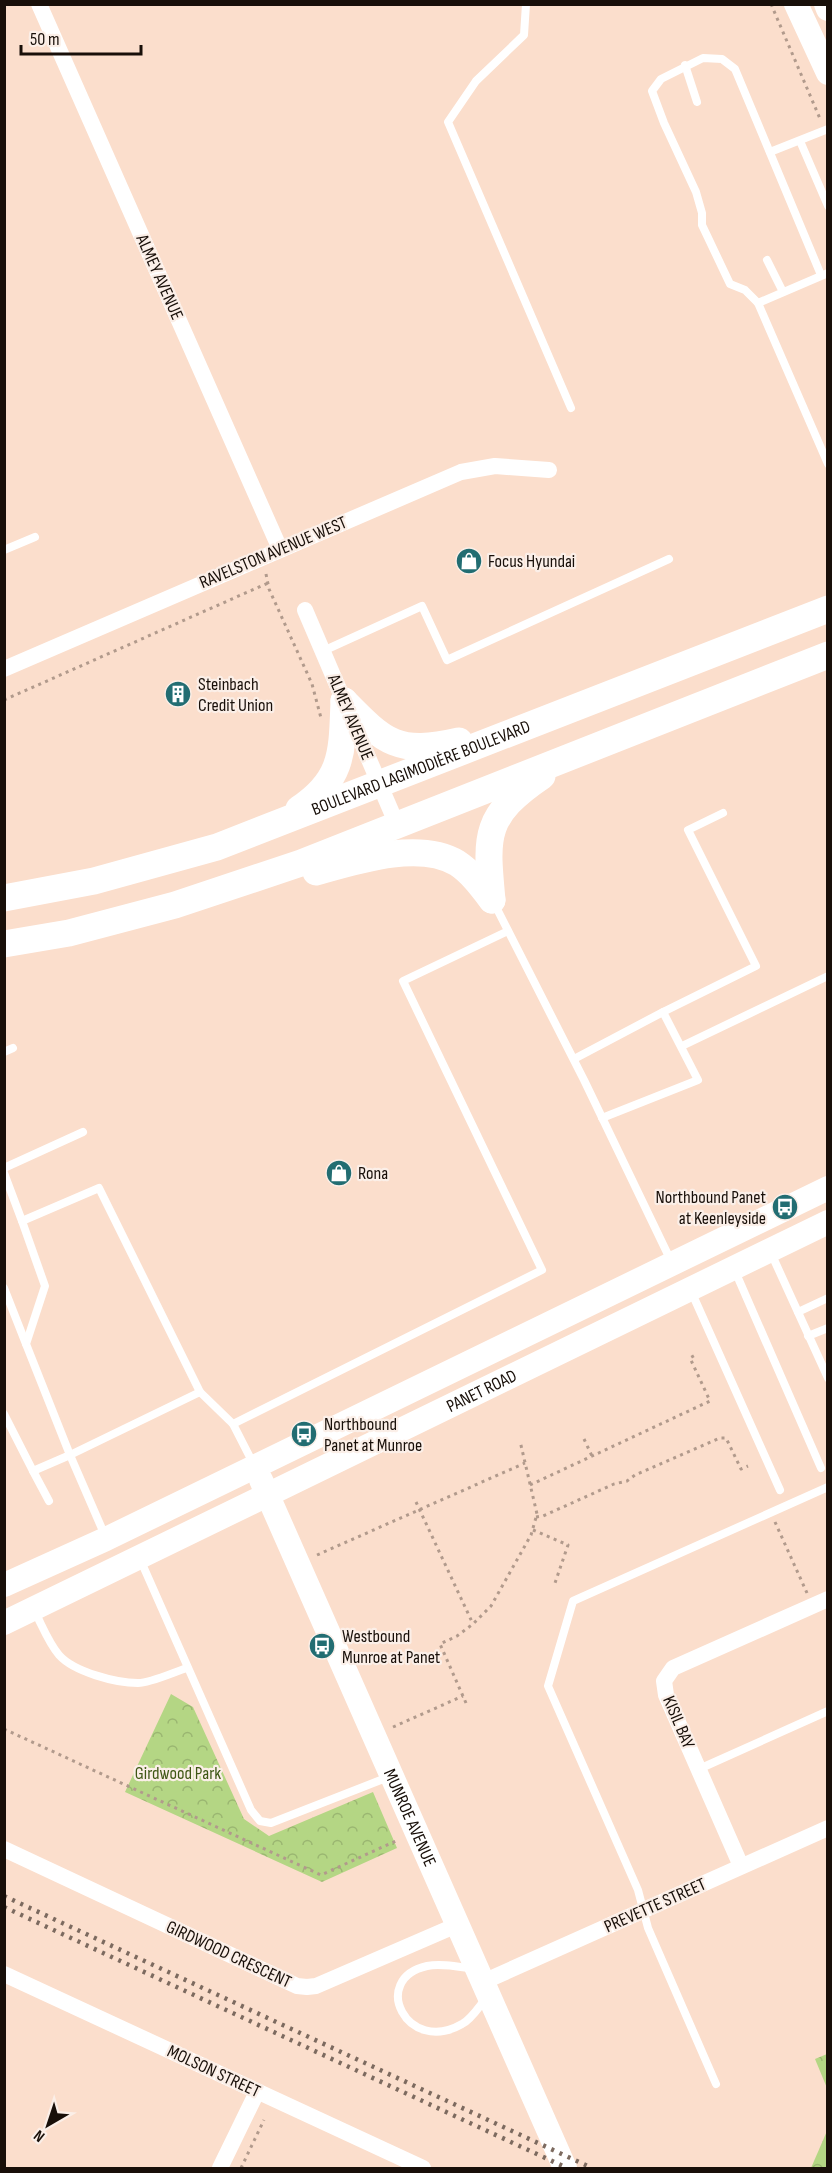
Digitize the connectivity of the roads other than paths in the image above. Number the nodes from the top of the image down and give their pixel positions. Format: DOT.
graph roads {
  1 [pos="39,4"];
  2 [pos="526,4"];
  3 [pos="796,4"];
  4 [pos="826,4"];
  5 [pos="828,9"];
  6 [pos="685,65"];
  7 [pos="828,73"];
  8 [pos="697,102"];
  9 [pos="826,129"];
  10 [pos="800,141"];
  11 [pos="770,152"];
  12 [pos="828,206"];
  13 [pos="767,260"];
  14 [pos="824,274"];
  15 [pos="783,292"];
  16 [pos="758,303"];
  17 [pos="572,408"];
  18 [pos="828,464"];
  19 [pos="549,470"];
  20 [pos="35,537"];
  21 [pos="280,549"];
  22 [pos="4,550"];
  23 [pos="669,559"];
  24 [pos="828,609"];
  25 [pos="306,610"];
  26 [pos="323,651"];
  27 [pos="828,655"];
  28 [pos="6,666"];
  29 [pos="344,701"];
  30 [pos="530,725"];
  31 [pos="572,756"];
  32 [pos="380,784"];
  33 [pos="723,813"];
  34 [pos="276,825"];
  35 [pos="397,825"];
  36 [pos="261,876"];
  37 [pos="4,898"];
  38 [pos="492,900"];
  39 [pos="508,931"];
  40 [pos="4,944"];
  41 [pos="828,976"];
  42 [pos="663,1011"];
  43 [pos="682,1046"];
  44 [pos="574,1059"];
  45 [pos="602,1118"];
  46 [pos="83,1132"];
  47 [pos="4,1168"];
  48 [pos="4,1173"];
  49 [pos="828,1188"];
  50 [pos="22,1221"];
  51 [pos="828,1222"];
  52 [pos="770,1250"];
  53 [pos="672,1263"];
  54 [pos="734,1268"];
  55 [pos="4,1288"];
  56 [pos="690,1289"];
  57 [pos="828,1298"];
  58 [pos="798,1312"];
  59 [pos="828,1328"];
  60 [pos="808,1336"];
  61 [pos="26,1344"];
  62 [pos="828,1378"];
  63 [pos="200,1392"];
  64 [pos="4,1414"];
  65 [pos="233,1424"];
  66 [pos="70,1455"];
  67 [pos="255,1467"];
  68 [pos="821,1468"];
  69 [pos="33,1471"];
  70 [pos="828,1487"];
  71 [pos="780,1491"];
  72 [pos="268,1494"];
  73 [pos="49,1501"];
  74 [pos="106,1539"];
  75 [pos="140,1557"];
  76 [pos="4,1585"];
  77 [pos="820,1602"];
  78 [pos="33,1609"];
  79 [pos="4,1623"];
  80 [pos="187,1668"];
  81 [pos="828,1711"];
  82 [pos="699,1769"];
  83 [pos="391,1775"];
  84 [pos="828,1828"];
  85 [pos="4,1849"];
  86 [pos="741,1866"];
  87 [pos="643,1910"];
  88 [pos="457,1925"];
  89 [pos="5,1976"];
  90 [pos="483,1982"];
  91 [pos="716,2085"];
  92 [pos="257,2092"];
  93 [pos="220,2169"];
  94 [pos="423,2169"];
  95 [pos="565,2169"];
  1 -- 21 [label="street, ALMEY AVENUE"];
  2 -- 17 [label="lane"];
  3 -- 7 [label="street"];
  4 -- 5 [label="street"];
  6 -- 8 [label="lane"];
  6 -- 11 [label="lane"];
  6 -- 16 [label="lane"];
  9 -- 10 [label="lane"];
  10 -- 11 [label="lane"];
  10 -- 12 [label="lane"];
  11 -- 14 [label="lane"];
  13 -- 15 [label="lane"];
  14 -- 15 [label="lane"];
  15 -- 16 [label="lane"];
  16 -- 18 [label="lane"];
  19 -- 21 [label="street, RAVELSTON AVENUE WEST"];
  20 -- 22 [label="lane"];
  21 -- 28 [label="street, RAVELSTON AVENUE WEST"];
  23 -- 26 [label="lane"];
  24 -- 30 [label="main road, BOULEVARD LAGIMODIÈRE BOULEVARD"];
  25 -- 26 [label="street, ALMEY AVENUE"];
  26 -- 29 [label="street, ALMEY AVENUE"];
  27 -- 31 [label="main road"];
  29 -- 30 [label="main road"];
  29 -- 32 [label="street, ALMEY AVENUE"];
  29 -- 34 [label="main road"];
  30 -- 32 [label="main road, BOULEVARD LAGIMODIÈRE BOULEVARD"];
  31 -- 35 [label="main road"];
  31 -- 38 [label="main road"];
  32 -- 34 [label="main road, BOULEVARD LAGIMODIÈRE BOULEVARD"];
  32 -- 35 [label="street, ALMEY AVENUE"];
  33 -- 42 [label="lane"];
  34 -- 37 [label="main road, BOULEVARD LAGIMODIÈRE BOULEVARD"];
  35 -- 36 [label="main road"];
  36 -- 38 [label="main road"];
  36 -- 40 [label="main road"];
  38 -- 39 [label="lane"];
  39 -- 44 [label="lane"];
  39 -- 65 [label="lane"];
  41 -- 43 [label="lane"];
  42 -- 43 [label="lane"];
  42 -- 44 [label="lane"];
  43 -- 45 [label="lane"];
  44 -- 45 [label="lane"];
  45 -- 53 [label="lane"];
  46 -- 47 [label="lane"];
  48 -- 50 [label="lane"];
  49 -- 53 [label="street, PANET ROAD"];
  50 -- 61 [label="lane"];
  50 -- 63 [label="lane"];
  51 -- 52 [label="street, PANET ROAD"];
  52 -- 54 [label="street, PANET ROAD"];
  52 -- 58 [label="lane"];
  53 -- 67 [label="street, PANET ROAD"];
  54 -- 56 [label="street, PANET ROAD"];
  54 -- 68 [label="lane"];
  55 -- 61 [label="lane"];
  56 -- 71 [label="lane"];
  56 -- 72 [label="street, PANET ROAD"];
  57 -- 58 [label="lane"];
  58 -- 60 [label="lane"];
  59 -- 60 [label="lane"];
  60 -- 62 [label="lane"];
  61 -- 66 [label="lane"];
  63 -- 65 [label="lane"];
  63 -- 66 [label="lane"];
  64 -- 69 [label="lane"];
  65 -- 67 [label="lane"];
  66 -- 69 [label="lane"];
  66 -- 74 [label="lane"];
  67 -- 72 [label="street, MUNROE AVENUE"];
  67 -- 74 [label="street, PANET ROAD"];
  69 -- 73 [label="lane"];
  70 -- 87 [label="lane"];
  72 -- 75 [label="street, PANET ROAD"];
  72 -- 83 [label="street, MUNROE AVENUE"];
  74 -- 76 [label="street, PANET ROAD"];
  75 -- 78 [label="street, PANET ROAD"];
  75 -- 80 [label="lane"];
  77 -- 82 [label="street, KISIL BAY"];
  78 -- 79 [label="street, PANET ROAD"];
  78 -- 80 [label="lane"];
  80 -- 83 [label="lane"];
  81 -- 82 [label="lane"];
  82 -- 86 [label="street, KISIL BAY"];
  83 -- 88 [label="street, MUNROE AVENUE"];
  84 -- 86 [label="street, PREVETTE STREET"];
  85 -- 88 [label="street, GIRDWOOD CRESCENT"];
  86 -- 87 [label="street, PREVETTE STREET"];
  87 -- 90 [label="street, PREVETTE STREET"];
  87 -- 91 [label="lane"];
  88 -- 90 [label="street, MUNROE AVENUE"];
  89 -- 92 [label="street, MOLSON STREET"];
  90 -- 90 [label="lane"];
  90 -- 95 [label="street, MUNROE AVENUE"];
  92 -- 93 [label="street"];
  92 -- 94 [label="street, MOLSON STREET"];
}
